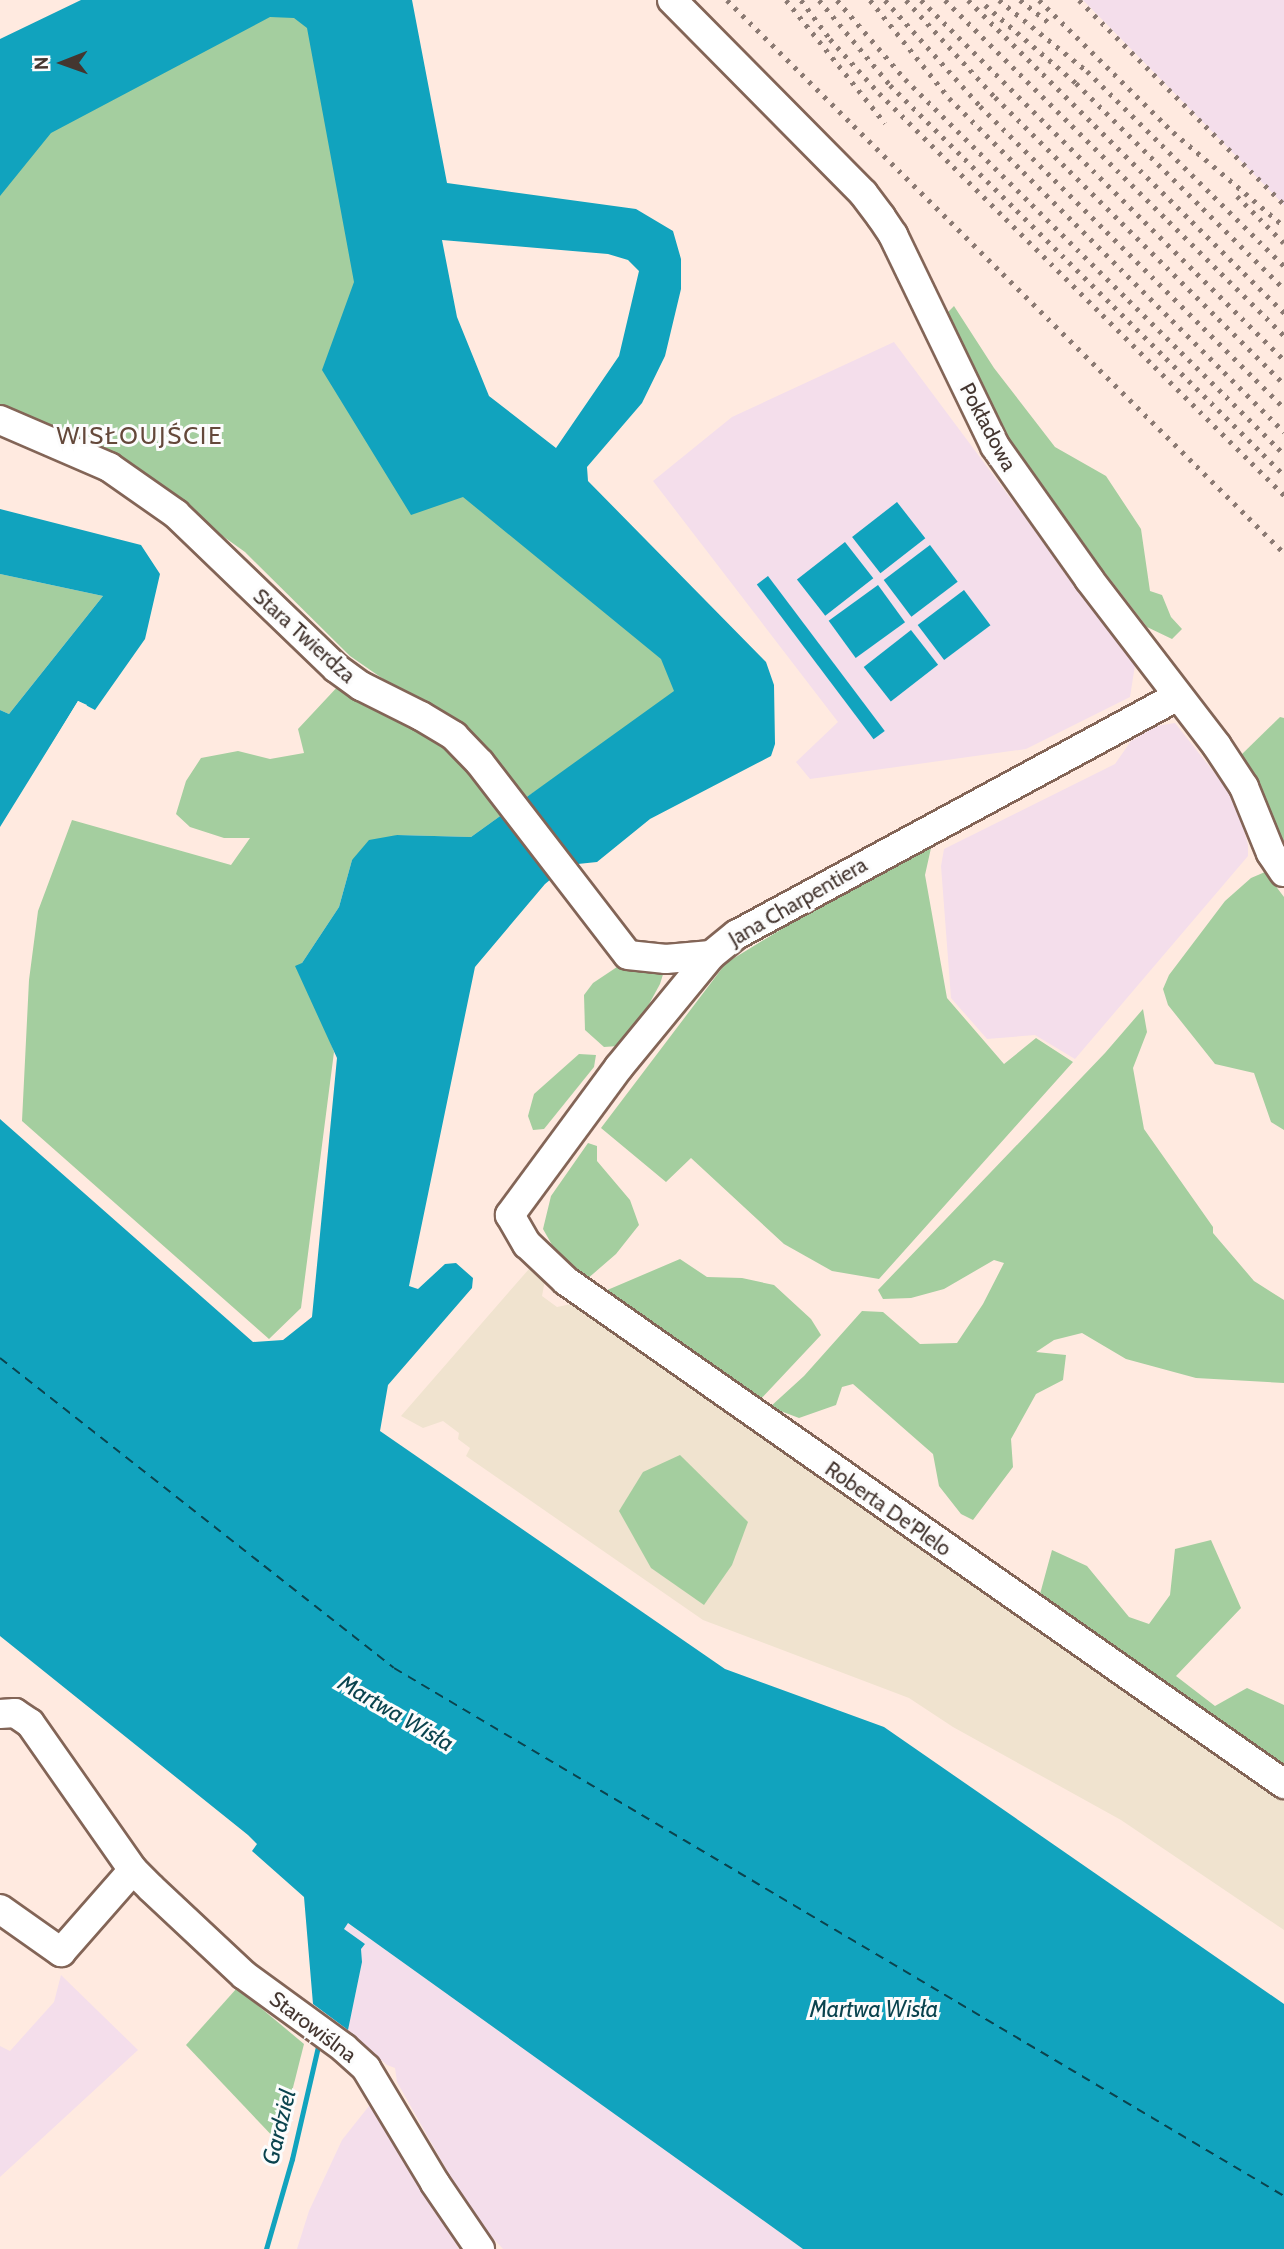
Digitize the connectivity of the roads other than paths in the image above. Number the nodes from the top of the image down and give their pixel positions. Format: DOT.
graph roads {
  1 [pos="672,0"];
  2 [pos="0,420"];
  3 [pos="1176,697"];
  4 [pos="1284,872"];
  5 [pos="711,955"];
  6 [pos="509,1214"];
  7 [pos="0,1714"];
  8 [pos="1284,1784"];
  9 [pos="133,1870"];
  10 [pos="0,1909"];
  11 [pos="480,2249"];
  1 -- 3 [label="street, Pokładowa"];
  2 -- 5 [label="street, Stara Twierdza"];
  3 -- 4 [label="street, Pokładowa"];
  3 -- 5 [label="street, Jana Charpentiera"];
  5 -- 6 [label="street, Jana Charpentiera"];
  6 -- 8 [label="street, Roberta De'Plelo"];
  7 -- 9 [label="street, Starowiślna"];
  9 -- 10 [label="street"];
  9 -- 11 [label="street, Starowiślna"];
}
